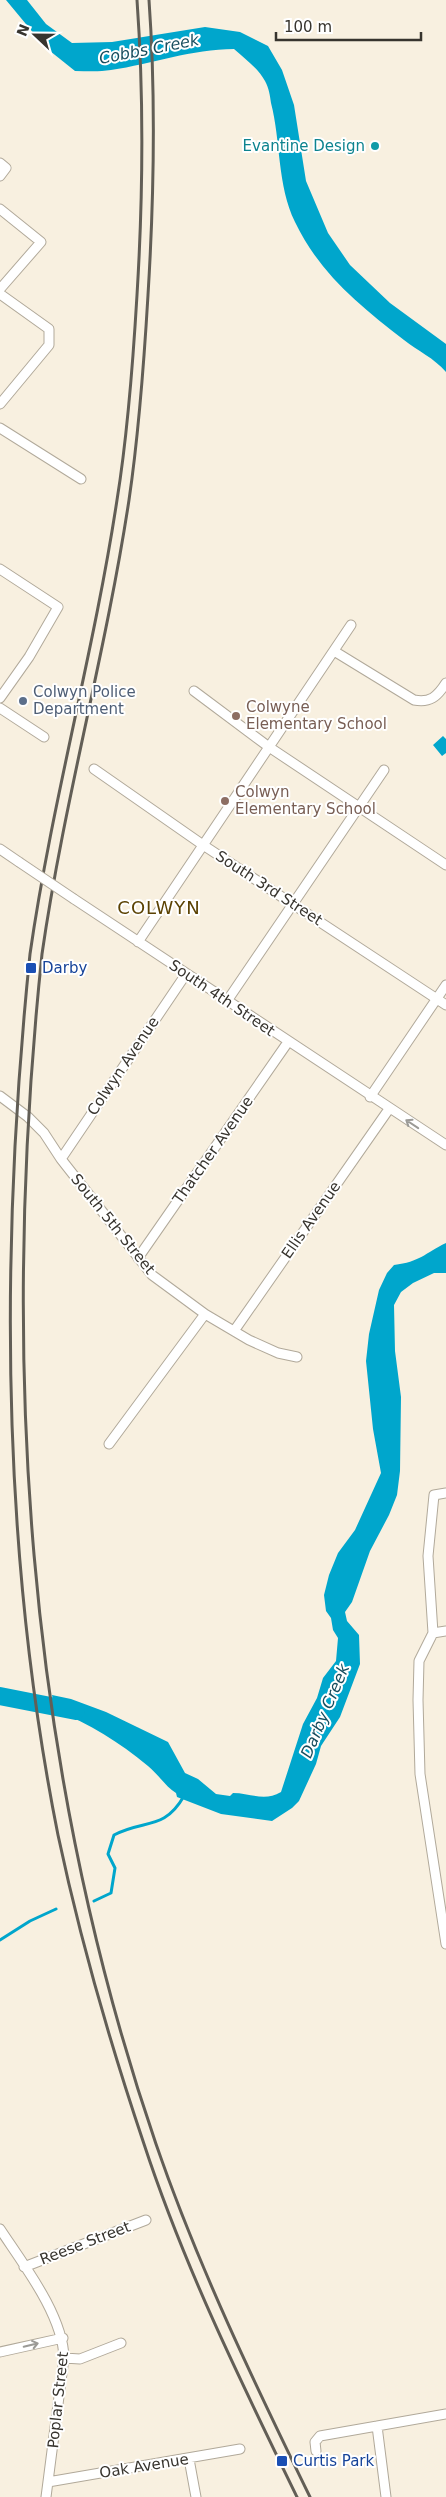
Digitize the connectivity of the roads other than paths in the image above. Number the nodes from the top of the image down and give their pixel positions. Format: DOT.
graph roads {
  1 [pos="0,209"];
  2 [pos="0,289"];
  3 [pos="0,294"];
  4 [pos="0,404"];
  5 [pos="0,428"];
  6 [pos="81,479"];
  7 [pos="0,569"];
  8 [pos="351,625"];
  9 [pos="334,651"];
  10 [pos="446,683"];
  11 [pos="194,691"];
  12 [pos="0,698"];
  13 [pos="0,708"];
  14 [pos="44,738"];
  15 [pos="269,747"];
  16 [pos="94,769"];
  17 [pos="384,770"];
  18 [pos="360,806"];
  19 [pos="204,845"];
  20 [pos="0,849"];
  21 [pos="446,865"];
  22 [pos="293,904"];
  23 [pos="138,942"];
  24 [pos="186,974"];
  25 [pos="446,985"];
  26 [pos="436,1000"];
  27 [pos="227,1001"];
  28 [pos="446,1005"];
  29 [pos="288,1042"];
  30 [pos="0,1096"];
  31 [pos="370,1097"];
  32 [pos="389,1109"];
  33 [pos="446,1145"];
  34 [pos="61,1159"];
  35 [pos="138,1258"];
  36 [pos="205,1314"];
  37 [pos="234,1331"];
  38 [pos="296,1357"];
  39 [pos="109,1444"];
  40 [pos="446,1493"];
  41 [pos="446,1630"];
  42 [pos="433,1633"];
  43 [pos="446,1944"];
  44 [pos="146,2220"];
  45 [pos="0,2229"];
  46 [pos="24,2267"];
  47 [pos="63,2338"];
  48 [pos="121,2342"];
  49 [pos="0,2352"];
  50 [pos="64,2358"];
  51 [pos="446,2414"];
  52 [pos="377,2426"];
  53 [pos="240,2449"];
  54 [pos="316,2451"];
  55 [pos="189,2459"];
  56 [pos="48,2482"];
  57 [pos="46,2497"];
  58 [pos="196,2497"];
  59 [pos="386,2497"];
  1 -- 2 [label="street"];
  3 -- 4 [label="street"];
  5 -- 6 [label="street"];
  7 -- 12 [label="street"];
  8 -- 9 [label="street"];
  9 -- 10 [label="street"];
  9 -- 15 [label="street"];
  11 -- 15 [label="street"];
  13 -- 14 [label="street"];
  15 -- 18 [label="street"];
  15 -- 19 [label="street"];
  16 -- 19 [label="street, South 3rd Street"];
  17 -- 18 [label="street"];
  18 -- 21 [label="street"];
  18 -- 22 [label="street"];
  19 -- 22 [label="street, South 3rd Street"];
  19 -- 23 [label="street"];
  20 -- 23 [label="street, South 4th Street, bridge"];
  22 -- 26 [label="street, South 3rd Street"];
  22 -- 27 [label="street"];
  23 -- 24 [label="street, South 4th Street"];
  24 -- 27 [label="street, South 4th Street"];
  24 -- 34 [label="street, Colwyn Avenue"];
  25 -- 26 [label="street"];
  26 -- 28 [label="street, South 3rd Street"];
  26 -- 31 [label="street"];
  27 -- 29 [label="street, South 4th Street"];
  29 -- 31 [label="street, South 4th Street"];
  29 -- 35 [label="street, Thatcher Avenue"];
  30 -- 34 [label="street, South 5th Street"];
  31 -- 32 [label="street, South 4th Street"];
  33 -- 32 [label="street, South 4th Street, one-way"];
  32 -- 37 [label="street, Ellis Avenue"];
  34 -- 35 [label="street, South 5th Street"];
  35 -- 36 [label="street, South 5th Street"];
  36 -- 37 [label="street, South 5th Street"];
  36 -- 39 [label="street"];
  37 -- 38 [label="street, South 5th Street"];
  40 -- 42 [label="street"];
  41 -- 42 [label="street"];
  42 -- 43 [label="street"];
  44 -- 46 [label="street, Reese Street"];
  45 -- 46 [label="street, Poplar Street"];
  46 -- 47 [label="street, Poplar Street"];
  49 -- 47 [label="street, one-way"];
  47 -- 50 [label="street, Poplar Street"];
  48 -- 50 [label="street"];
  50 -- 56 [label="street, Poplar Street"];
  51 -- 52 [label="street"];
  52 -- 54 [label="street"];
  52 -- 59 [label="street"];
  53 -- 55 [label="street, Oak Avenue"];
  55 -- 56 [label="street, Oak Avenue"];
  55 -- 58 [label="street"];
  56 -- 57 [label="street, Poplar Street"];
}
